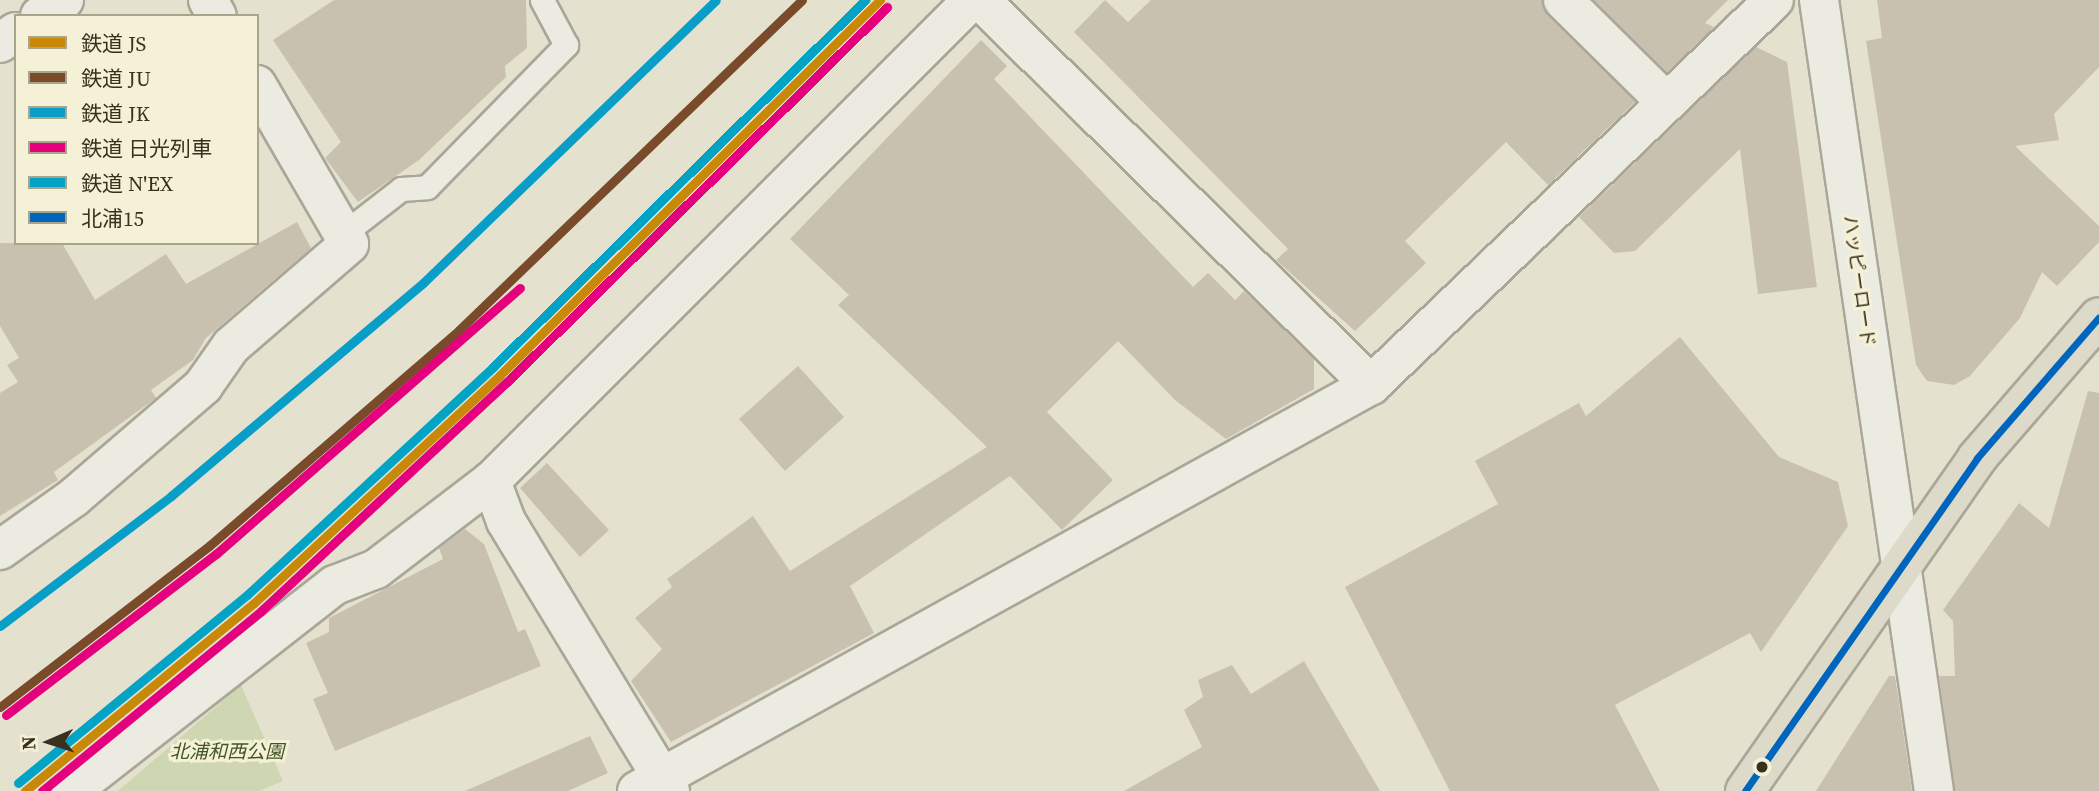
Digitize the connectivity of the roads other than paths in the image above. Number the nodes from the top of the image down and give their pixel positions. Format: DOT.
graph roads {
  1 [pos="64,0"];
  2 [pos="542,0"];
  3 [pos="972,0"];
  4 [pos="980,0"];
  5 [pos="1563,0"];
  6 [pos="1774,0"];
  7 [pos="1819,0"];
  8 [pos="43,14"];
  9 [pos="259,88"];
  10 [pos="1666,102"];
  11 [pos="343,234"];
  12 [pos="2099,317"];
  13 [pos="1371,385"];
  14 [pos="492,481"];
  15 [pos="0,550"];
  16 [pos="1900,562"];
  17 [pos="656,787"];
  18 [pos="71,791"];
  19 [pos="1745,791"];
  20 [pos="1934,791"];
  1 -- 8 [label="street"];
  2 -- 11 [label="lane"];
  3 -- 14 [label="street"];
  4 -- 13 [label="street"];
  5 -- 10 [label="street"];
  6 -- 10 [label="street"];
  7 -- 16 [label="street, ハッピーロード"];
  9 -- 11 [label="street"];
  10 -- 13 [label="street"];
  11 -- 15 [label="street"];
  12 -- 16 [label="highway"];
  13 -- 17 [label="street"];
  14 -- 17 [label="street"];
  14 -- 18 [label="street"];
  16 -- 19 [label="highway"];
  16 -- 20 [label="street, ハッピーロード"];
}
